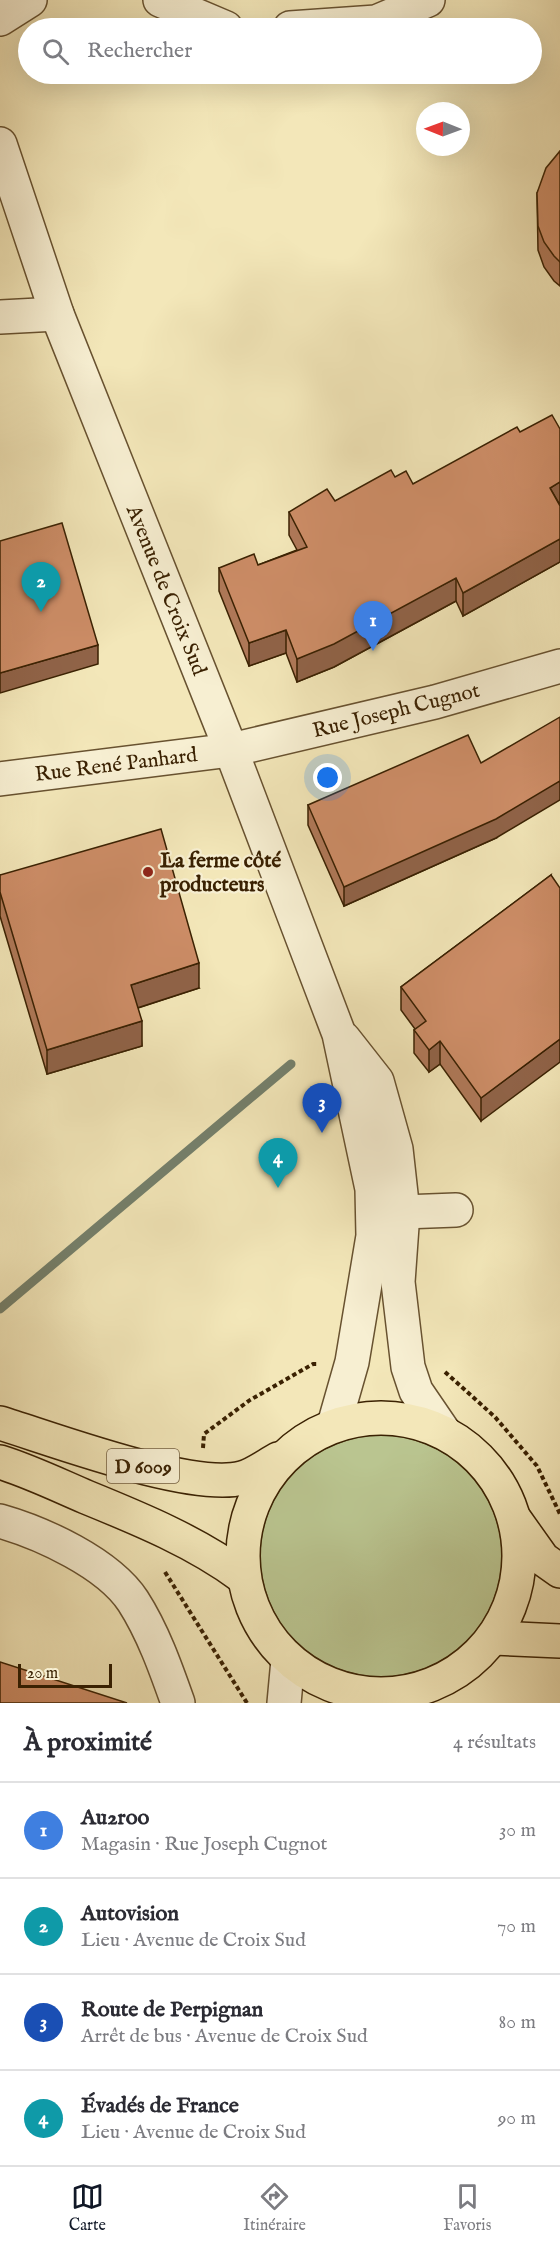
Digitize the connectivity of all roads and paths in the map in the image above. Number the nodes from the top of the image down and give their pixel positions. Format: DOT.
graph roads {
  1 [pos="30,0"];
  2 [pos="160,0"];
  3 [pos="428,0"];
  4 [pos="202,18"];
  5 [pos="385,18"];
  6 [pos="0,19"];
  7 [pos="0,144"];
  8 [pos="57,314"];
  9 [pos="0,317"];
  10 [pos="560,666"];
  11 [pos="231,750"];
  12 [pos="0,779"];
  13 [pos="339,1034"];
  14 [pos="456,1210"];
  15 [pos="403,1212"];
  16 [pos="373,1236"];
  17 [pos="352,1362"];
  18 [pos="408,1367"];
  19 [pos="0,1423"];
  20 [pos="334,1425"];
  21 [pos="444,1432"];
  22 [pos="285,1455"];
  23 [pos="0,1462"];
  24 [pos="202,1480"];
  25 [pos="560,1514"];
  26 [pos="0,1521"];
  27 [pos="516,1521"];
  28 [pos="171,1562"];
  29 [pos="560,1571"];
  30 [pos="165,1572"];
  31 [pos="243,1577"];
  32 [pos="160,1581"];
  33 [pos="494,1638"];
  34 [pos="560,1641"];
  35 [pos="288,1660"];
  36 [pos="376,1700"];
  37 [pos="178,1703"];
  38 [pos="247,1703"];
  39 [pos="284,1703"];
  1 -- 6 [label="street"];
  2 -- 4 [label="street"];
  3 -- 5 [label="street"];
  7 -- 8 [label="street, Avenue de Croix Sud"];
  8 -- 9 [label="street"];
  8 -- 11 [label="street, Avenue de Croix Sud"];
  10 -- 11 [label="street, Rue Joseph Cugnot"];
  11 -- 12 [label="street, Rue René Panhard"];
  11 -- 13 [label="street, Avenue de Croix Sud"];
  13 -- 15 [label="street, Avenue de Croix Sud"];
  13 -- 16 [label="street, Avenue de Croix Sud"];
  14 -- 15 [label="street"];
  15 -- 16 [label="street"];
  15 -- 18 [label="street, Avenue de Croix Sud"];
  16 -- 17 [label="street, Avenue de Croix Sud"];
  17 -- 20 [label="street, Avenue de Croix Sud"];
  17 -- 24 [label="path"];
  18 -- 21 [label="street, Avenue de Croix Sud"];
  18 -- 25 [label="path"];
  19 -- 24 [label="main road, D 6009"];
  20 -- 21 [label="main road"];
  20 -- 22 [label="main road"];
  21 -- 27 [label="main road"];
  22 -- 24 [label="main road, D 6009"];
  22 -- 31 [label="main road"];
  23 -- 31 [label="main road, D 6009"];
  26 -- 37 [label="street"];
  27 -- 29 [label="main road"];
  27 -- 33 [label="main road"];
  28 -- 30 [label="path"];
  30 -- 32 [label="path"];
  30 -- 38 [label="path"];
  31 -- 35 [label="main road"];
  33 -- 34 [label="main road"];
  33 -- 36 [label="main road"];
  35 -- 36 [label="main road"];
  35 -- 39 [label="street"];
}
